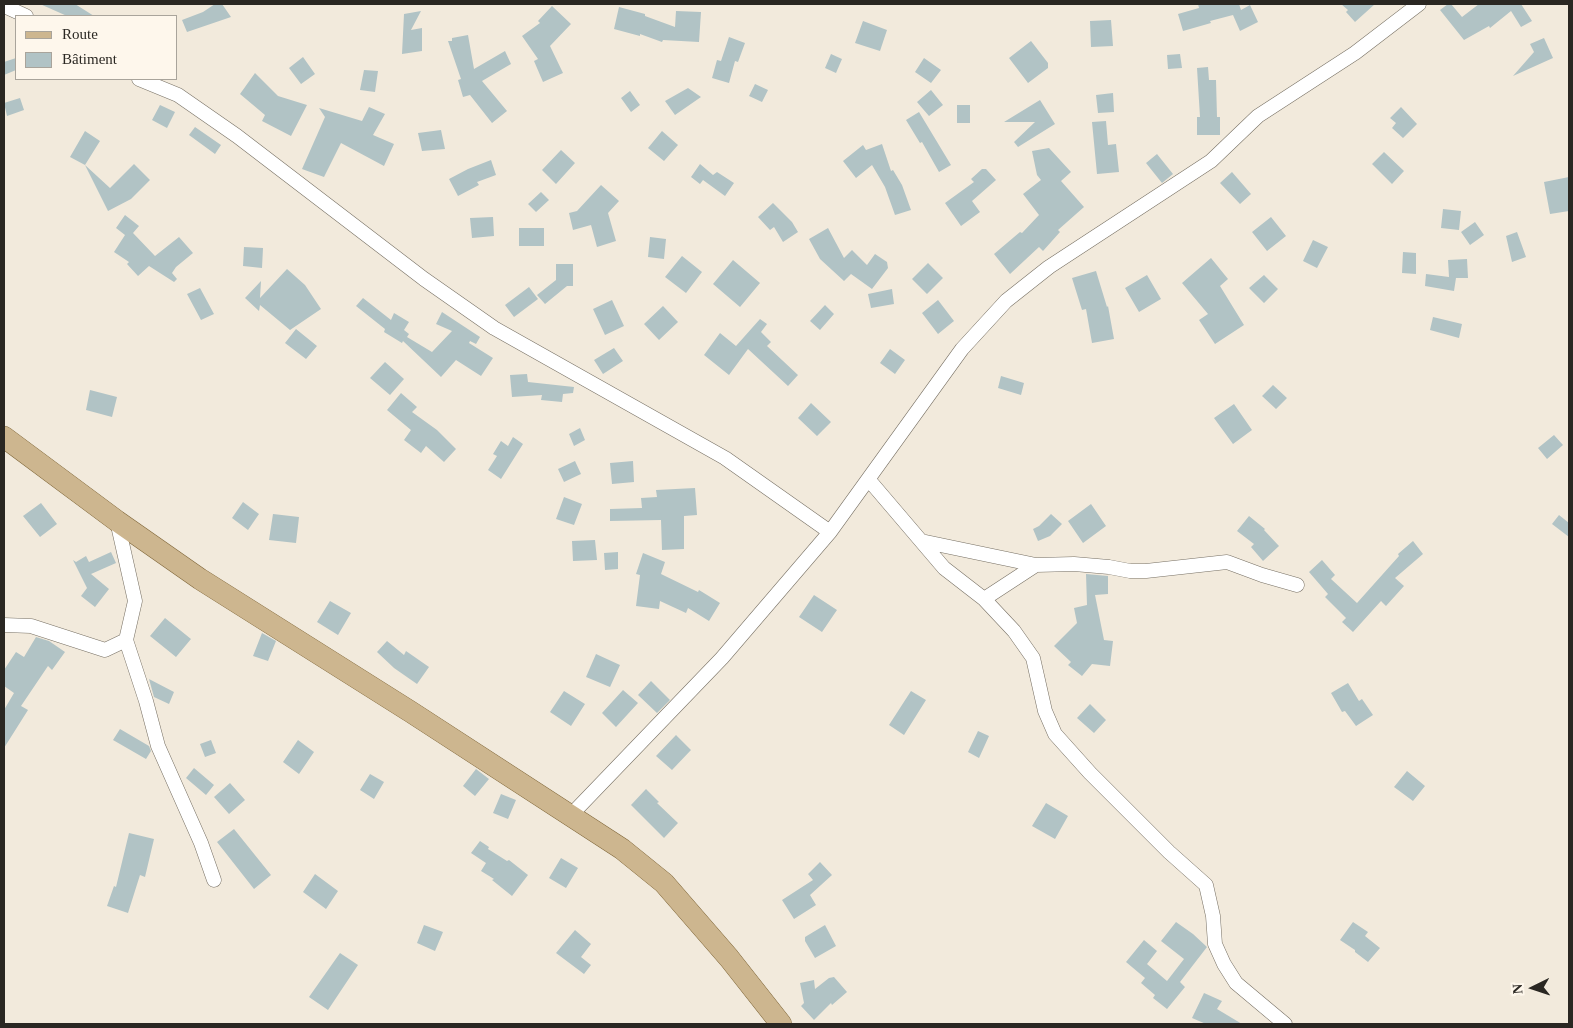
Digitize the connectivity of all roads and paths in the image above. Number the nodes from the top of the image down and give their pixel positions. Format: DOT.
graph roads {
  1 [pos="1419,4"];
  2 [pos="4,6"];
  3 [pos="24,15"];
  4 [pos="141,80"];
  5 [pos="4,437"];
  6 [pos="869,480"];
  7 [pos="117,521"];
  8 [pos="830,532"];
  9 [pos="921,541"];
  10 [pos="1036,565"];
  11 [pos="1297,585"];
  12 [pos="984,599"];
  13 [pos="4,625"];
  14 [pos="126,640"];
  15 [pos="571,815"];
  16 [pos="214,880"];
  17 [pos="781,1024"];
  18 [pos="1285,1024"];
  1 -- 6 [label="street"];
  2 -- 3 [label="street"];
  4 -- 8 [label="street"];
  5 -- 7 [label="main road"];
  6 -- 8 [label="street"];
  6 -- 9 [label="street"];
  7 -- 14 [label="street"];
  7 -- 15 [label="main road"];
  8 -- 15 [label="street"];
  9 -- 10 [label="street"];
  9 -- 12 [label="street"];
  10 -- 11 [label="street"];
  10 -- 12 [label="street"];
  12 -- 18 [label="street"];
  13 -- 14 [label="street"];
  14 -- 16 [label="street"];
  15 -- 17 [label="main road"];
}
